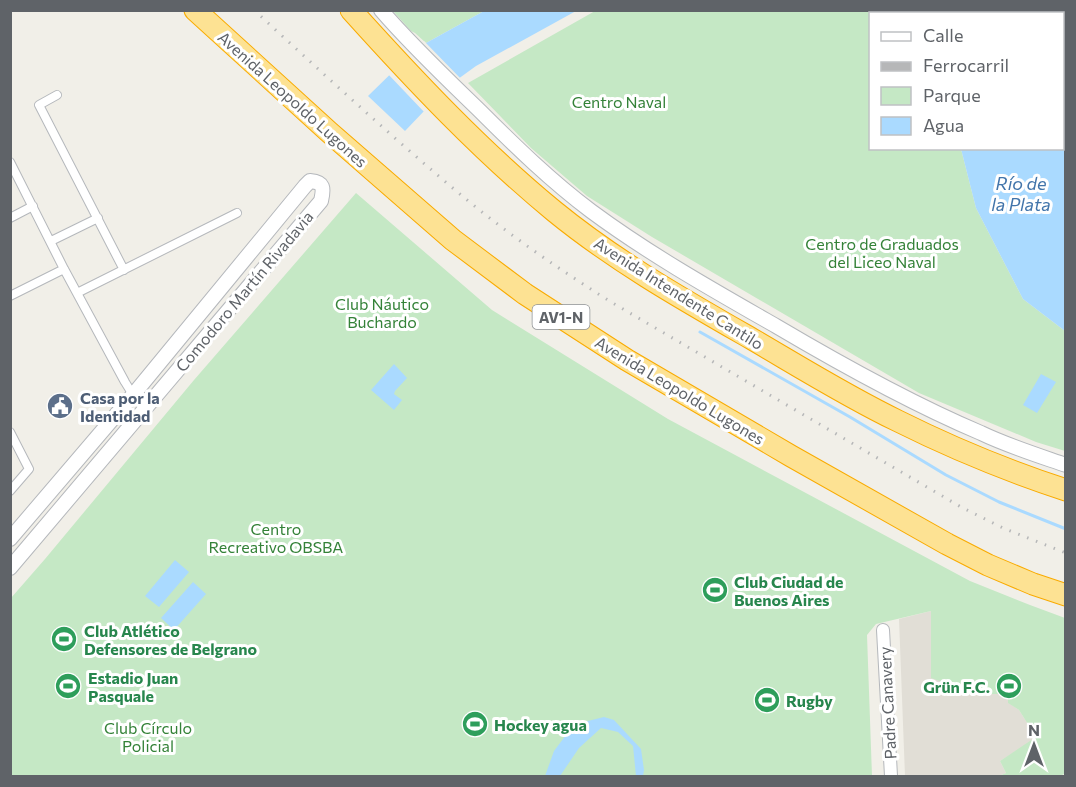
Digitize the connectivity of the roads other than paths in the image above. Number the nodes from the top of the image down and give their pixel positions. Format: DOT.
graph roads {
  1 [pos="195,10"];
  2 [pos="351,10"];
  3 [pos="381,10"];
  4 [pos="57,95"];
  5 [pos="10,162"];
  6 [pos="33,206"];
  7 [pos="237,213"];
  8 [pos="10,218"];
  9 [pos="98,219"];
  10 [pos="51,241"];
  11 [pos="64,268"];
  12 [pos="124,270"];
  13 [pos="77,293"];
  14 [pos="10,296"];
  15 [pos="150,374"];
  16 [pos="165,385"];
  17 [pos="133,395"];
  18 [pos="10,432"];
  19 [pos="1065,465"];
  20 [pos="1065,490"];
  21 [pos="10,491"];
  22 [pos="10,539"];
  23 [pos="10,568"];
  24 [pos="1065,595"];
  25 [pos="883,630"];
  26 [pos="891,777"];
  1 -- 24 [label="highway, Avenida Leopoldo Lugones / AV1-N"];
  2 -- 20 [label="highway, Avenida Intendente Cantilo"];
  3 -- 19 [label="street, Avenida Intendente Cantilo"];
  4 -- 9 [label="street"];
  5 -- 6 [label="street"];
  6 -- 8 [label="street"];
  6 -- 10 [label="street"];
  7 -- 12 [label="street"];
  9 -- 10 [label="street"];
  9 -- 12 [label="street"];
  10 -- 11 [label="street"];
  11 -- 13 [label="street"];
  11 -- 14 [label="street"];
  12 -- 13 [label="street"];
  13 -- 17 [label="street"];
  15 -- 16 [label="street"];
  15 -- 16 [label="street, Comodoro Martín Rivadavia"];
  15 -- 17 [label="street, Comodoro Martín Rivadavia"];
  16 -- 23 [label="street, Comodoro Martín Rivadavia"];
  17 -- 22 [label="street, Comodoro Martín Rivadavia"];
  18 -- 21 [label="street"];
  25 -- 26 [label="street, Padre Canavery"];
}
